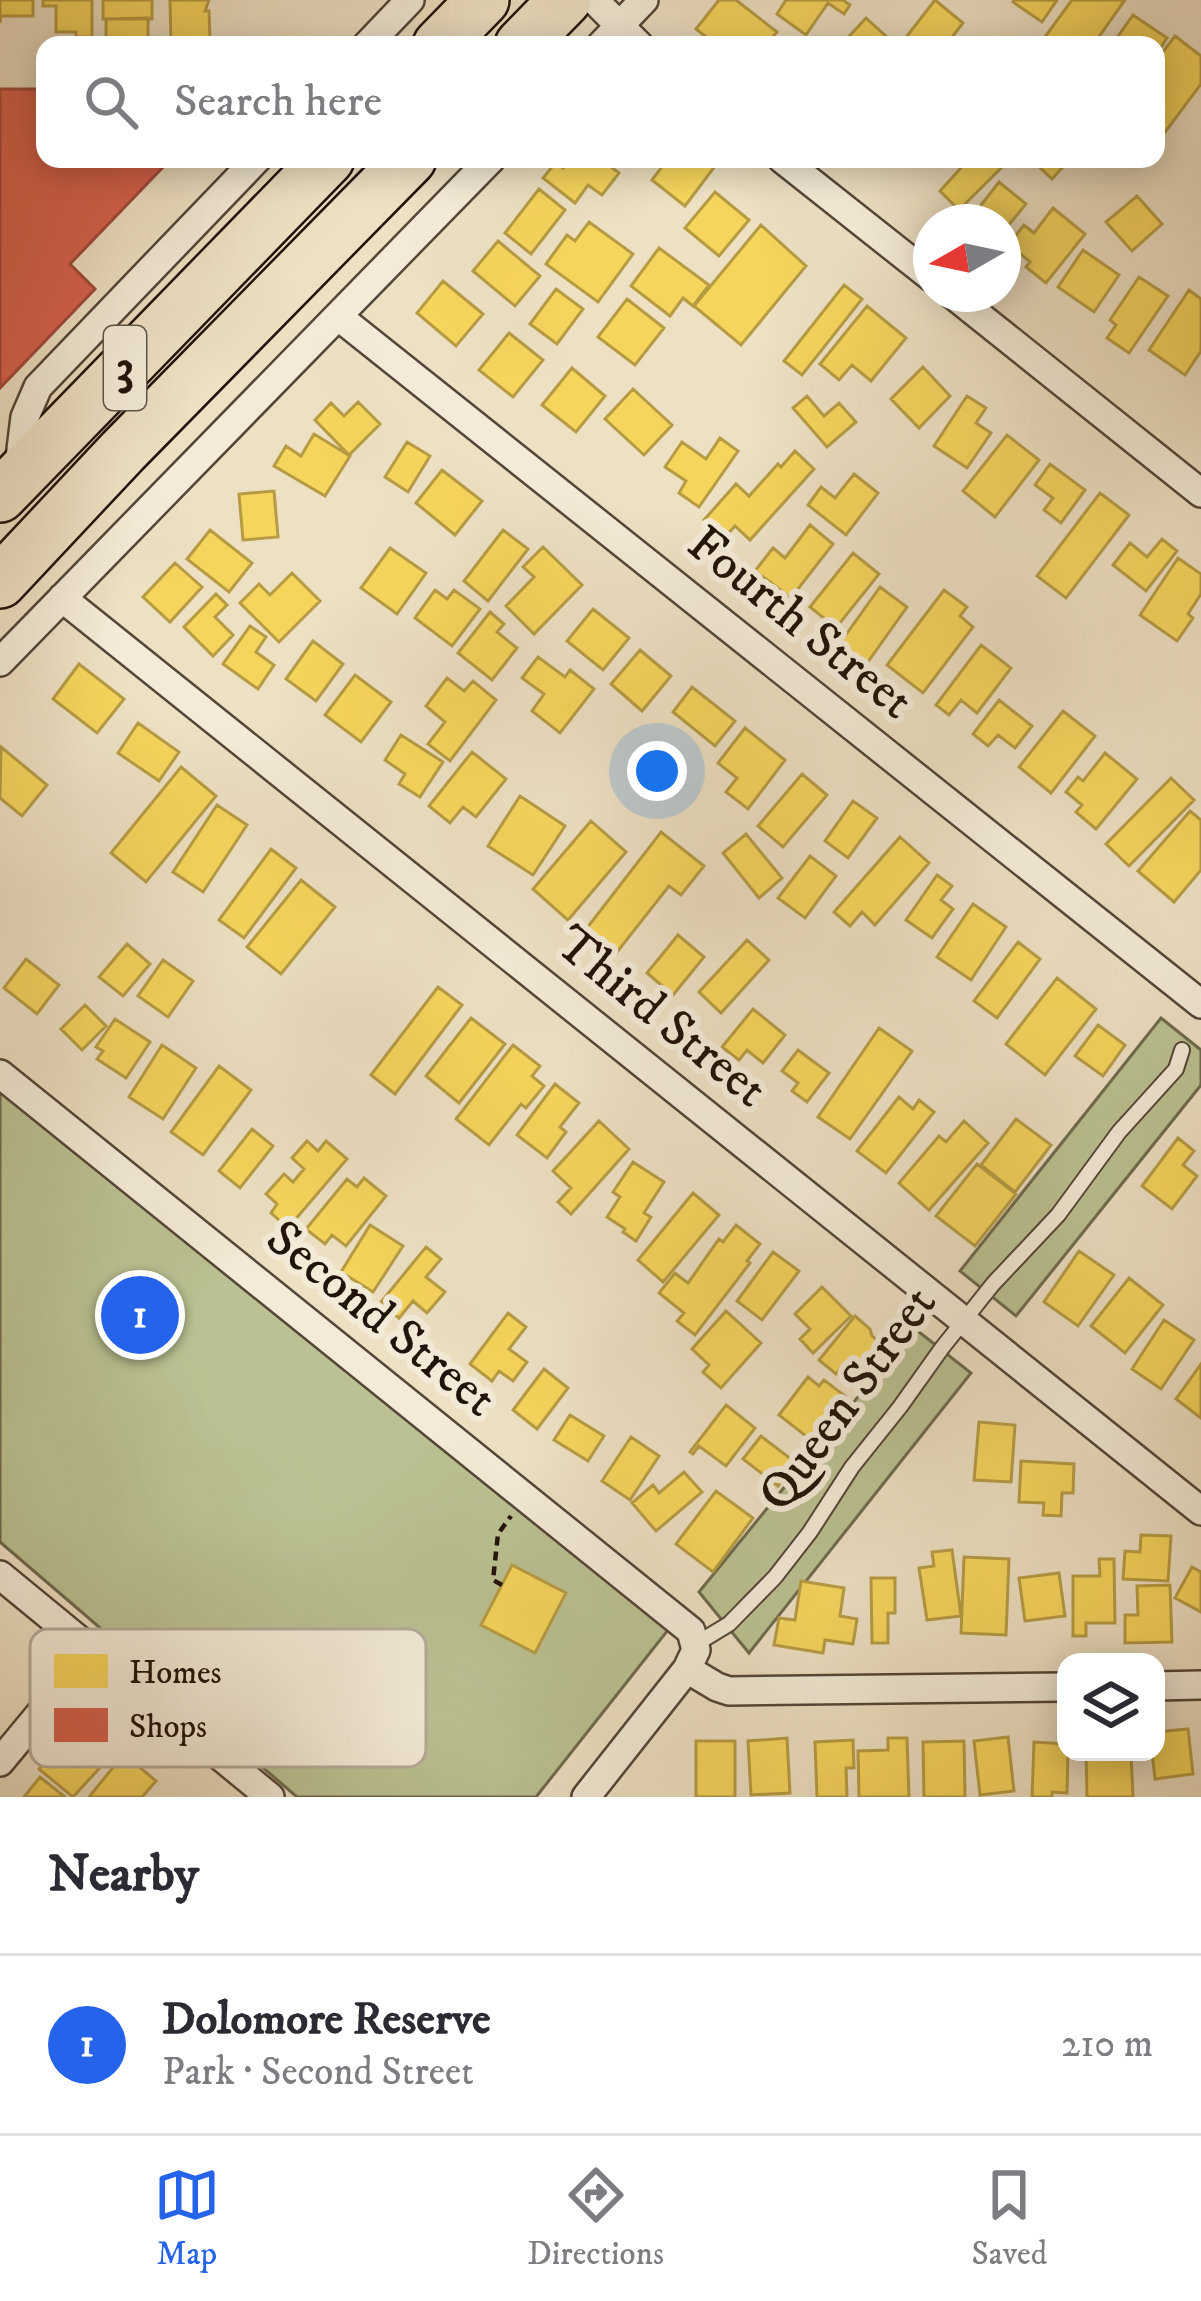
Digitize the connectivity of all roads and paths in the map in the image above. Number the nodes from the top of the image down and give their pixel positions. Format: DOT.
graph roads {
  1 [pos="410,0"];
  2 [pos="483,0"];
  3 [pos="565,0"];
  4 [pos="594,0"];
  5 [pos="644,0"];
  6 [pos="376,36"];
  7 [pos="448,36"];
  8 [pos="530,36"];
  9 [pos="618,36"];
  10 [pos="622,36"];
  11 [pos="248,168"];
  12 [pos="319,168"];
  13 [pos="401,168"];
  14 [pos="482,168"];
  15 [pos="793,168"];
  16 [pos="913,264"];
  17 [pos="975,312"];
  18 [pos="340,317"];
  19 [pos="8,484"];
  20 [pos="1201,493"];
  21 [pos="3,573"];
  22 [pos="62,598"];
  23 [pos="0,662"];
  24 [pos="1201,1004"];
  25 [pos="1182,1050"];
  26 [pos="0,1074"];
  27 [pos="964,1321"];
  28 [pos="525,1496"];
  29 [pos="1201,1511"];
  30 [pos="0,1575"];
  31 [pos="502,1585"];
  32 [pos="65,1629"];
  33 [pos="691,1656"];
  34 [pos="1201,1685"];
  35 [pos="1165,1686"];
  36 [pos="1057,1687"];
  37 [pos="30,1726"];
  38 [pos="0,1762"];
  39 [pos="233,1767"];
  40 [pos="270,1797"];
  41 [pos="586,1797"];
  1 -- 6 [label="street"];
  2 -- 7 [label="highway"];
  3 -- 8 [label="highway"];
  4 -- 9 [label="street"];
  5 -- 10 [label="street"];
  11 -- 19 [label="street"];
  12 -- 19 [label="highway, 3"];
  13 -- 21 [label="highway, 3"];
  14 -- 18 [label="street"];
  15 -- 16 [label="street"];
  17 -- 20 [label="street"];
  18 -- 22 [label="street"];
  18 -- 24 [label="street, Fourth Street"];
  22 -- 23 [label="street"];
  22 -- 27 [label="street, Third Street"];
  25 -- 27 [label="lane, Queen Street"];
  26 -- 28 [label="street, Second Street"];
  27 -- 29 [label="street, Third Street"];
  27 -- 33 [label="lane, Queen Street"];
  28 -- 31 [label="path"];
  28 -- 33 [label="street, Second Street"];
  30 -- 32 [label="street"];
  33 -- 36 [label="street, Second Street"];
  33 -- 41 [label="street, Queen Street"];
  34 -- 35 [label="street"];
  37 -- 38 [label="street"];
  39 -- 40 [label="street"];
}
